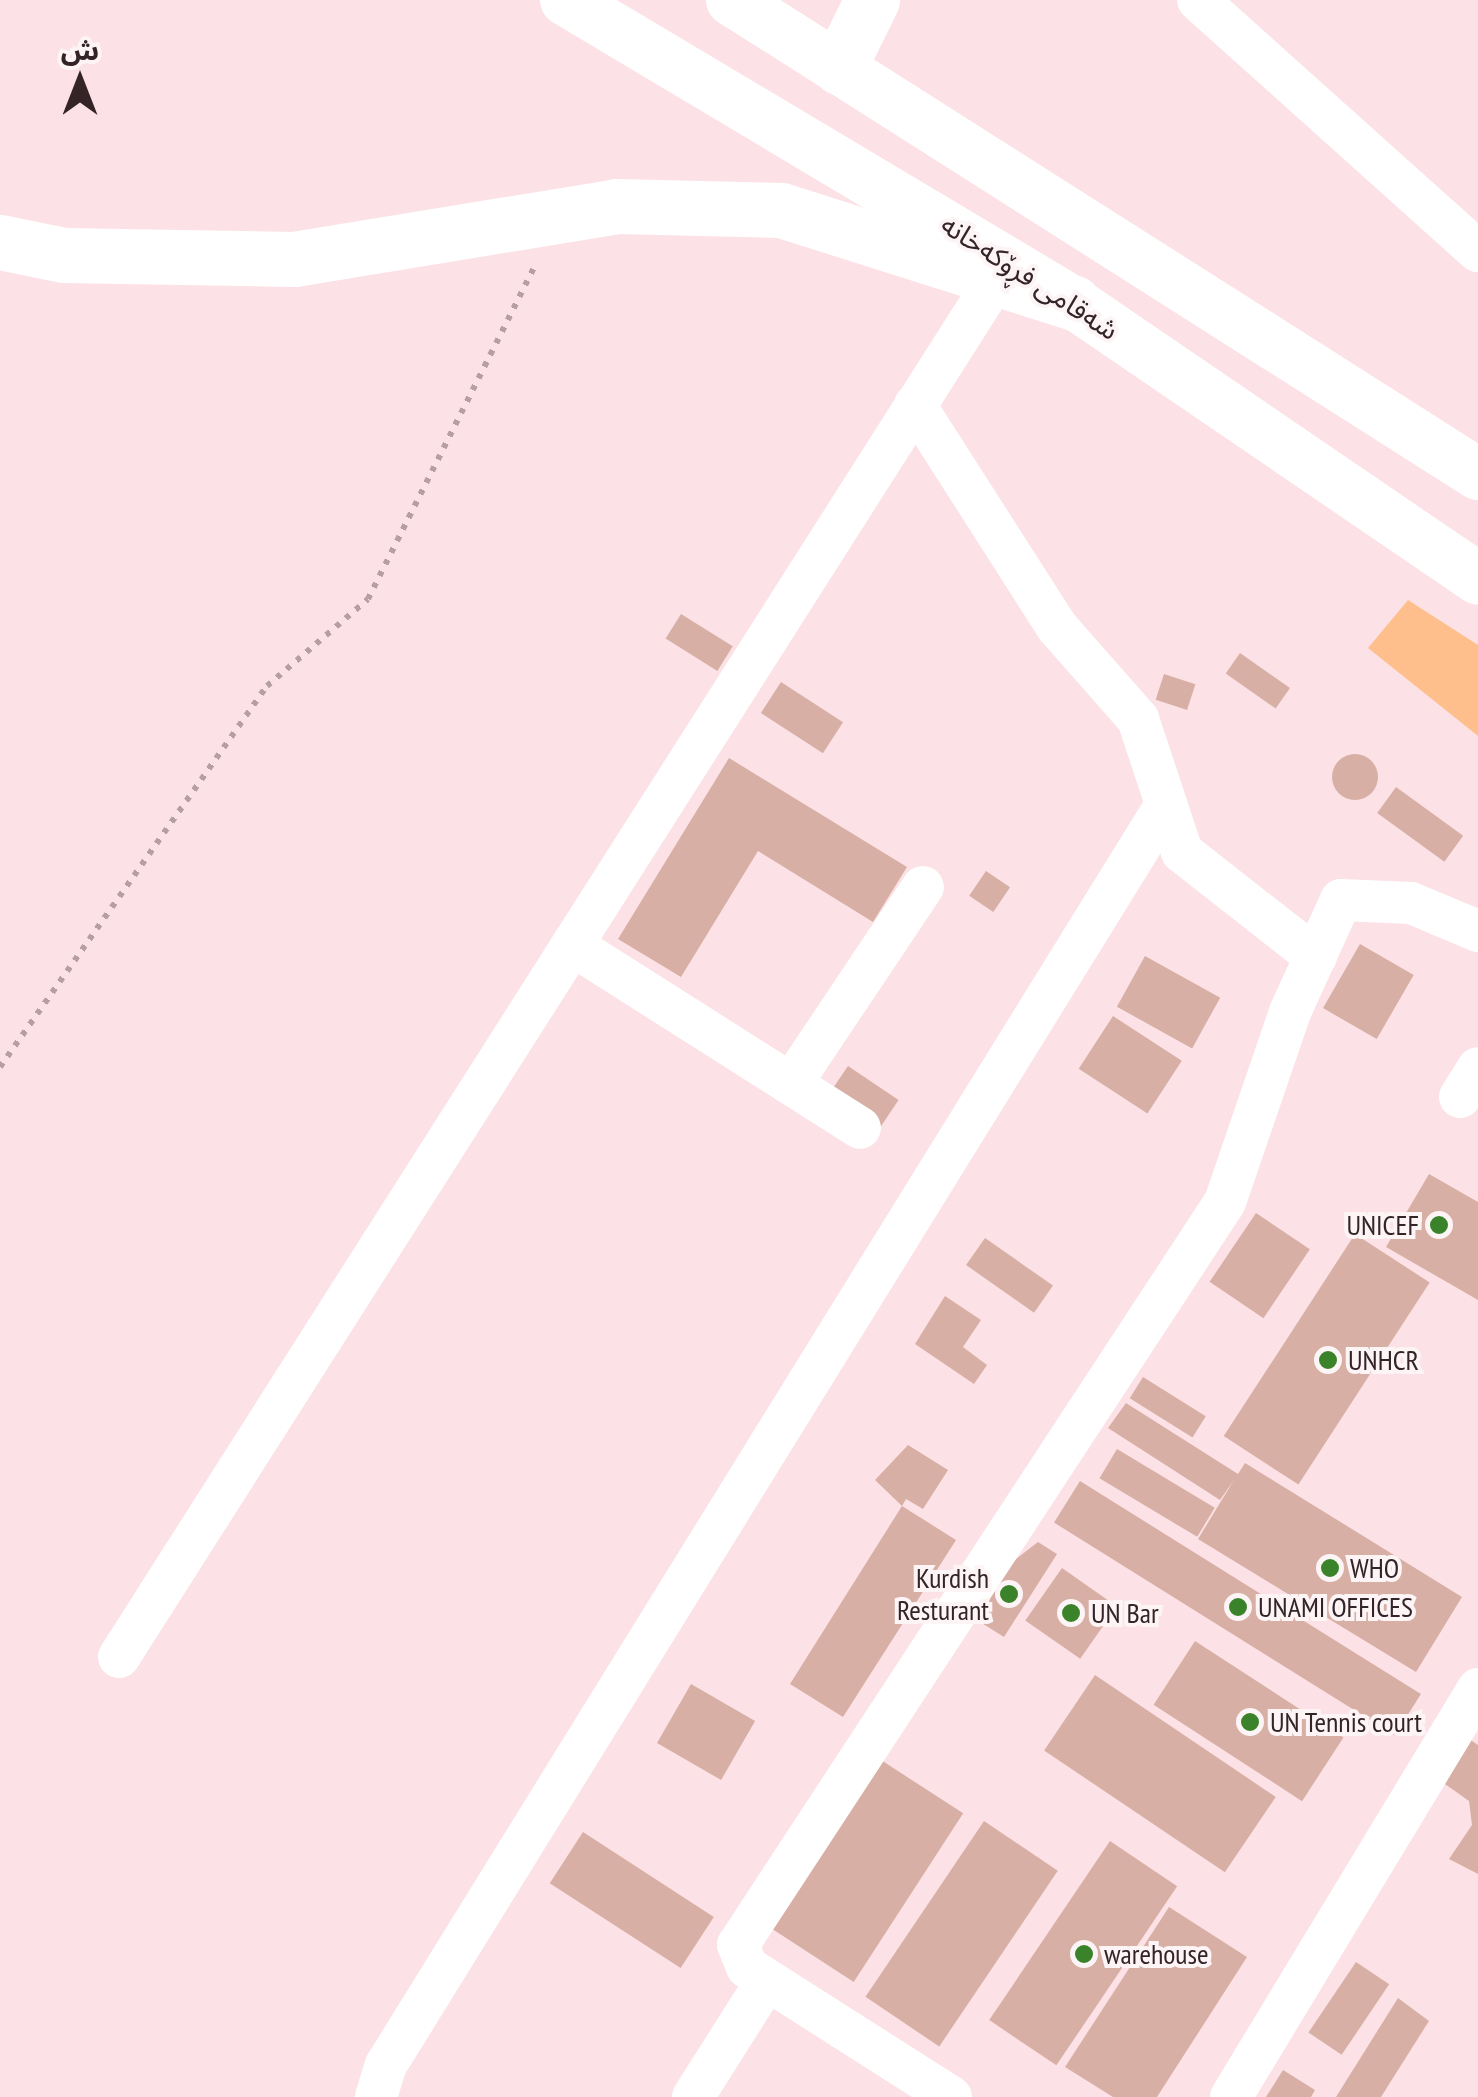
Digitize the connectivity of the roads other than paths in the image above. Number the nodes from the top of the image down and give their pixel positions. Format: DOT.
graph roads {
  1 [pos="566,0"];
  2 [pos="732,0"];
  3 [pos="872,0"];
  4 [pos="1198,0"];
  5 [pos="839,67"];
  6 [pos="798,132"];
  7 [pos="0,242"];
  8 [pos="1478,251"];
  9 [pos="998,276"];
  10 [pos="1074,303"];
  11 [pos="915,405"];
  12 [pos="1478,474"];
  13 [pos="1478,578"];
  14 [pos="1162,810"];
  15 [pos="922,887"];
  16 [pos="1478,931"];
  17 [pos="572,945"];
  18 [pos="1316,957"];
  19 [pos="791,1084"];
  20 [pos="860,1128"];
  21 [pos="119,1657"];
  22 [pos="1478,1689"];
  23 [pos="767,1980"];
  24 [pos="376,2097"];
  25 [pos="693,2097"];
  26 [pos="951,2097"];
  27 [pos="1231,2097"];
  1 -- 6 [label="main road, شەقامی فڕۆکەخانە"];
  2 -- 5 [label="main road"];
  3 -- 5 [label="highway"];
  4 -- 8 [label="street"];
  5 -- 6 [label="main road"];
  5 -- 12 [label="main road"];
  6 -- 10 [label="main road, شەقامی فڕۆکەخانە"];
  7 -- 9 [label="highway"];
  9 -- 10 [label="highway"];
  9 -- 11 [label="street"];
  10 -- 13 [label="main road, شەقامی فڕۆکەخانە"];
  11 -- 14 [label="street"];
  11 -- 17 [label="street"];
  14 -- 18 [label="street"];
  14 -- 24 [label="street"];
  15 -- 19 [label="street"];
  16 -- 18 [label="street"];
  17 -- 19 [label="street"];
  17 -- 21 [label="street"];
  18 -- 23 [label="street"];
  19 -- 20 [label="street"];
  22 -- 27 [label="street"];
  23 -- 25 [label="street"];
  23 -- 26 [label="street"];
}
